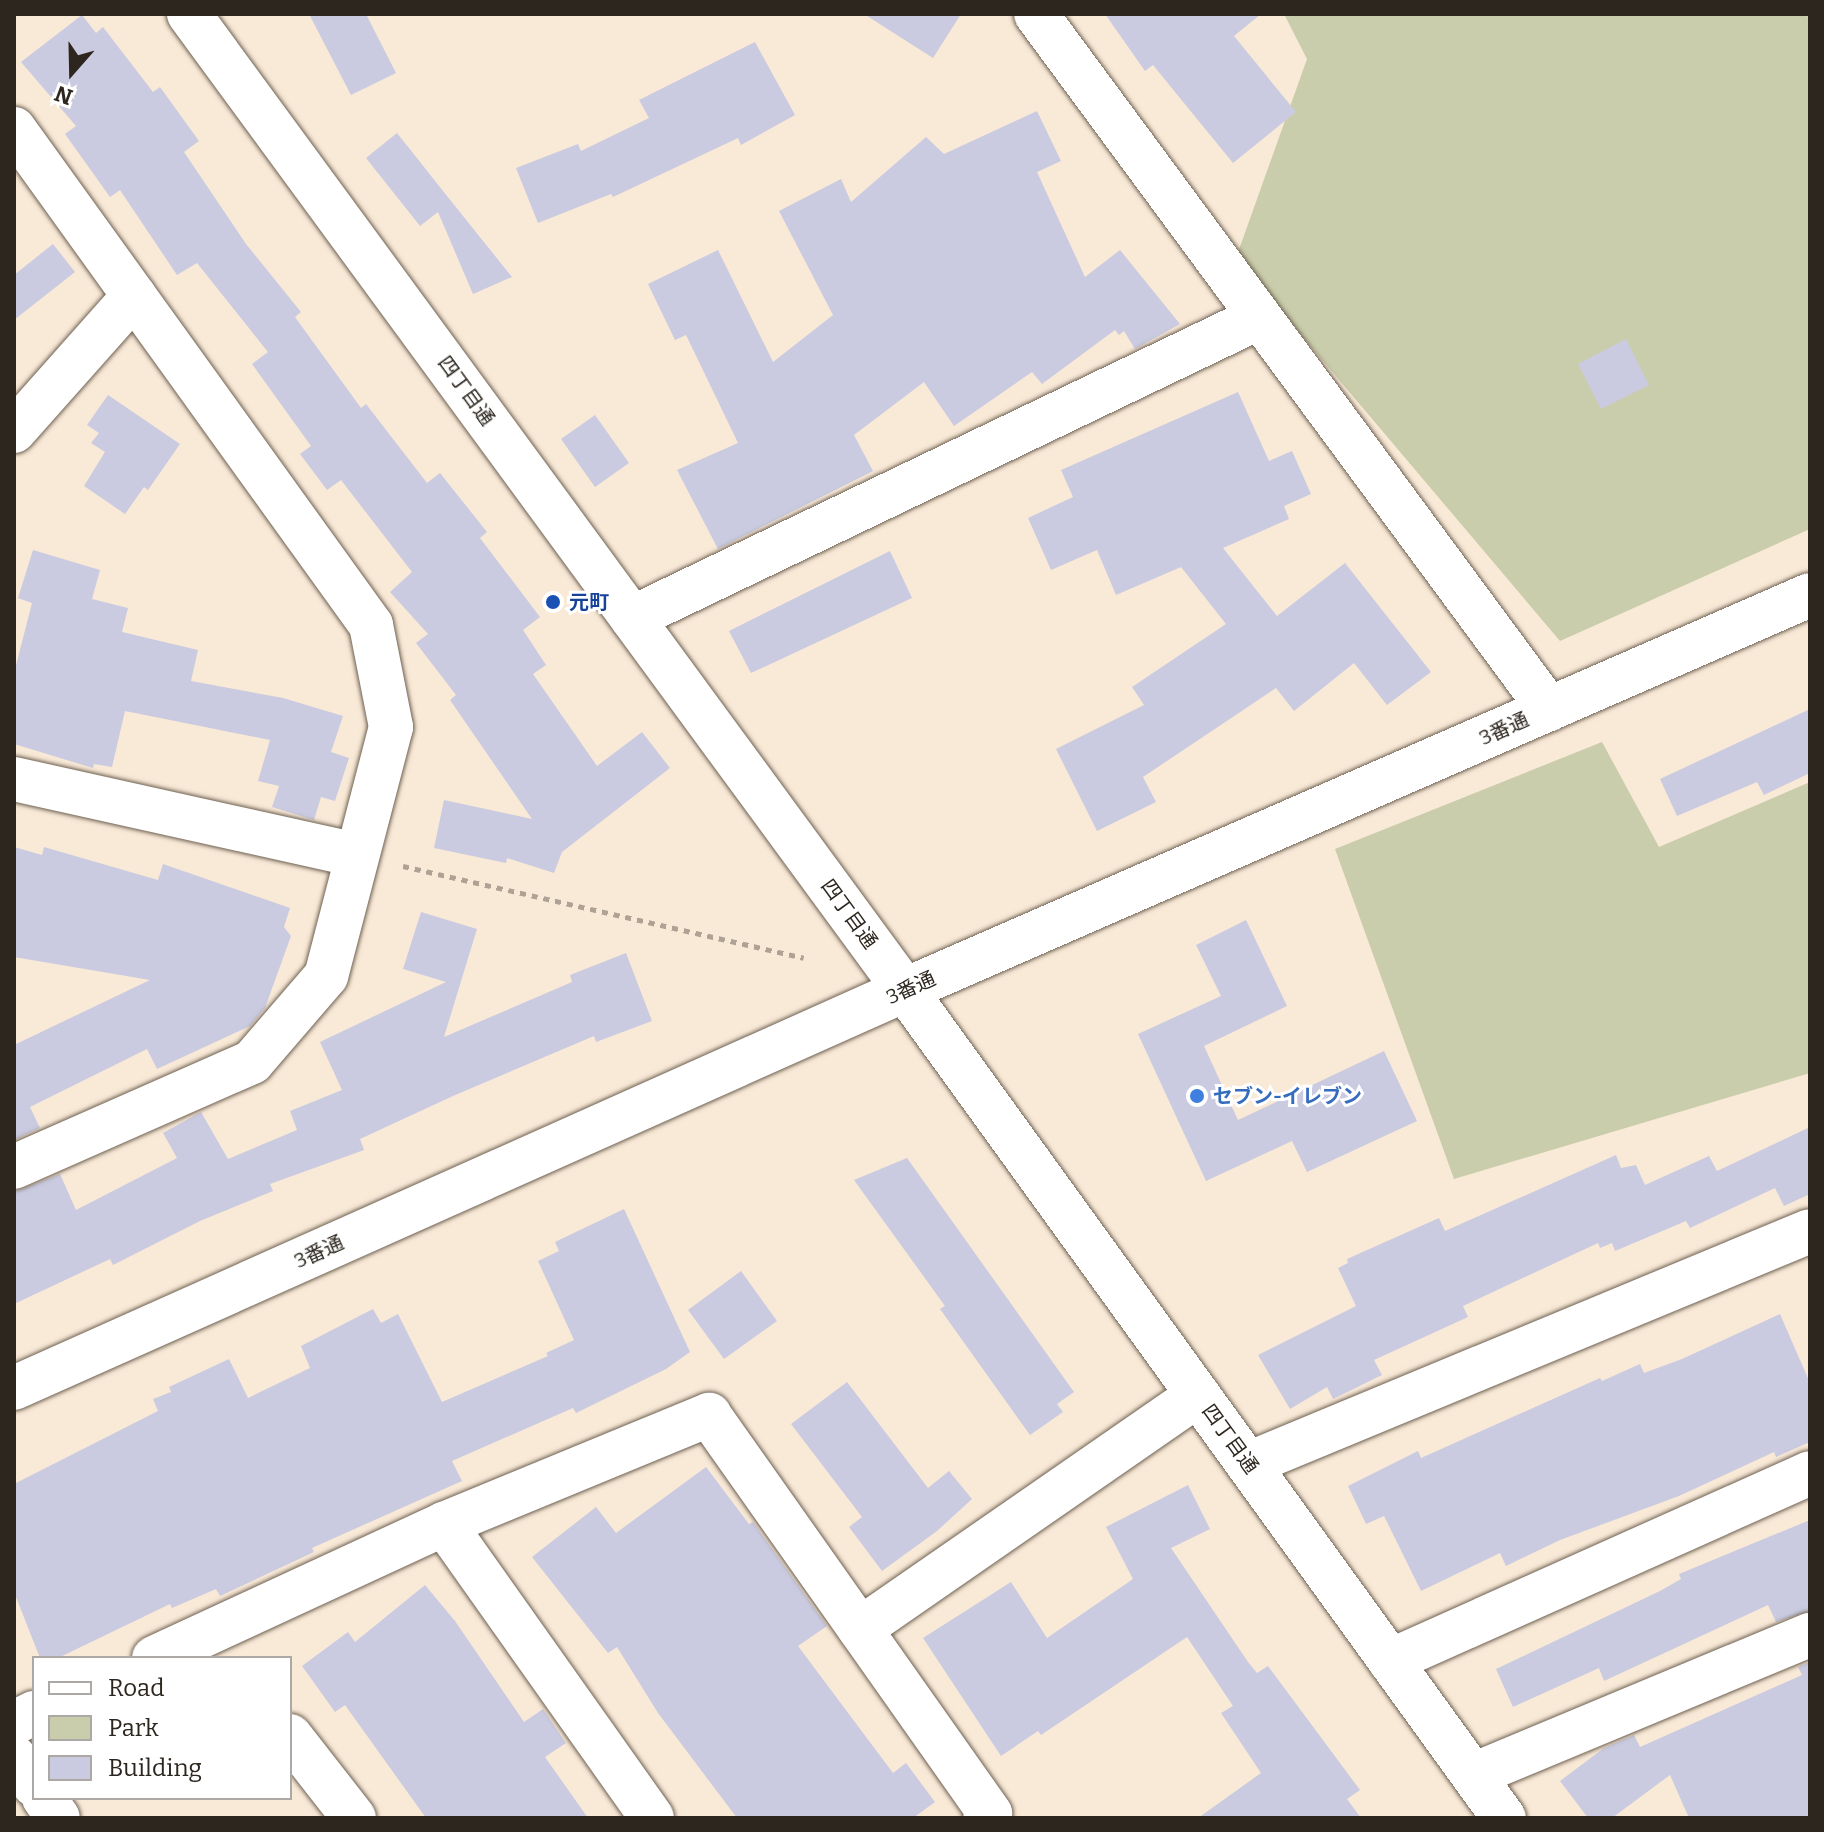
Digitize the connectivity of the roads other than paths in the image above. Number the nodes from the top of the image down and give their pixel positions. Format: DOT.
graph roads {
  1 [pos="189,14"];
  2 [pos="1036,14"];
  3 [pos="14,129"];
  4 [pos="134,296"];
  5 [pos="1260,317"];
  6 [pos="14,431"];
  7 [pos="1810,595"];
  8 [pos="632,618"];
  9 [pos="1549,709"];
  10 [pos="14,779"];
  11 [pos="357,855"];
  12 [pos="905,990"];
  13 [pos="14,1167"];
  14 [pos="1804,1244"];
  15 [pos="14,1388"];
  16 [pos="1198,1395"];
  17 [pos="1248,1464"];
  18 [pos="1810,1473"];
  19 [pos="444,1524"];
  20 [pos="860,1629"];
  21 [pos="1810,1635"];
  22 [pos="220,1645"];
  23 [pos="164,1656"];
  24 [pos="1390,1661"];
  25 [pos="32,1714"];
  26 [pos="14,1723"];
  27 [pos="292,1739"];
  28 [pos="14,1757"];
  29 [pos="1473,1775"];
  30 [pos="32,1782"];
  31 [pos="45,1800"];
  32 [pos="58,1818"];
  33 [pos="354,1818"];
  34 [pos="652,1818"];
  35 [pos="985,1818"];
  36 [pos="1504,1818"];
  1 -- 8 [label="street, 四丁目通"];
  2 -- 5 [label="street"];
  3 -- 4 [label="street"];
  4 -- 6 [label="street"];
  4 -- 11 [label="street"];
  5 -- 8 [label="street"];
  5 -- 9 [label="street"];
  7 -- 9 [label="street, 3番通"];
  8 -- 12 [label="street, 四丁目通"];
  9 -- 12 [label="street, 3番通"];
  10 -- 11 [label="street"];
  11 -- 13 [label="street"];
  12 -- 15 [label="street, 3番通"];
  12 -- 16 [label="street, 四丁目通"];
  14 -- 17 [label="street"];
  16 -- 17 [label="street, 四丁目通"];
  16 -- 20 [label="street"];
  17 -- 24 [label="street, 四丁目通"];
  18 -- 24 [label="street"];
  19 -- 20 [label="street"];
  19 -- 22 [label="street"];
  19 -- 34 [label="street"];
  20 -- 35 [label="street"];
  21 -- 29 [label="street"];
  22 -- 23 [label="street"];
  24 -- 29 [label="street, 四丁目通"];
  25 -- 26 [label="street"];
  27 -- 33 [label="street"];
  28 -- 30 [label="street"];
  29 -- 36 [label="street, 四丁目通"];
  31 -- 32 [label="street"];
}
